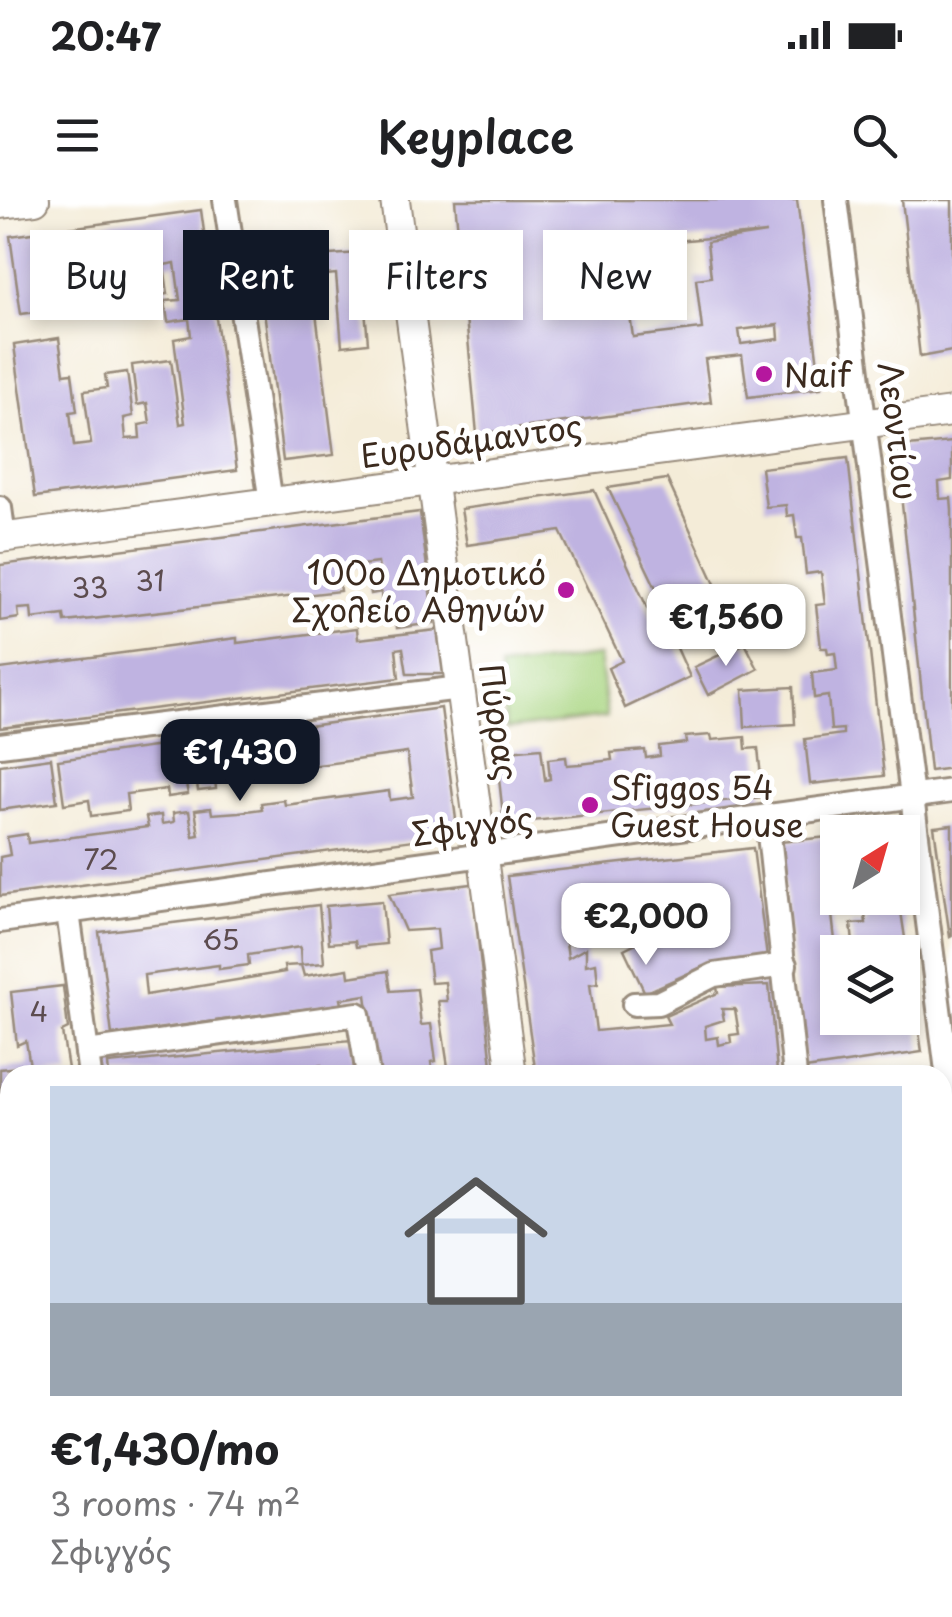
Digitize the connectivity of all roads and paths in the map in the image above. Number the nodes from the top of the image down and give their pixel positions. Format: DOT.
graph roads {
  1 [pos="35,200"];
  2 [pos="224,200"];
  3 [pos="395,200"];
  4 [pos="836,200"];
  5 [pos="0,204"];
  6 [pos="952,412"];
  7 [pos="867,422"];
  8 [pos="431,481"];
  9 [pos="271,502"];
  10 [pos="0,508"];
  11 [pos="2,538"];
  12 [pos="460,688"];
  13 [pos="0,745"];
  14 [pos="952,791"];
  15 [pos="910,797"];
  16 [pos="767,816"];
  17 [pos="484,856"];
  18 [pos="68,912"];
  19 [pos="0,921"];
  20 [pos="784,965"];
  21 [pos="943,980"];
  22 [pos="634,1004"];
  23 [pos="89,1063"];
  24 [pos="366,1065"];
  25 [pos="511,1065"];
  26 [pos="794,1065"];
  27 [pos="947,1065"];
  1 -- 5 [label="street"];
  2 -- 9 [label="street"];
  3 -- 8 [label="street, Πύρρας"];
  4 -- 7 [label="street, Λεοντίου"];
  6 -- 7 [label="street, Ευρυδάμαντος"];
  7 -- 8 [label="street, Ευρυδάμαντος"];
  7 -- 15 [label="street, Λεοντίου"];
  8 -- 9 [label="street, Ευρυδάμαντος"];
  8 -- 12 [label="street, Πύρρας"];
  9 -- 11 [label="street, Ευρυδάμαντος"];
  10 -- 11 [label="street"];
  12 -- 13 [label="street"];
  12 -- 17 [label="street, Πύρρας"];
  14 -- 15 [label="street, Σφιγγός"];
  15 -- 16 [label="street, Σφιγγός"];
  15 -- 21 [label="street, Λεοντίου"];
  16 -- 17 [label="street, Σφιγγός"];
  16 -- 20 [label="street"];
  17 -- 18 [label="street, Σφιγγός"];
  17 -- 25 [label="street, Πύρρας"];
  18 -- 19 [label="street, Σφιγγός"];
  18 -- 23 [label="street"];
  20 -- 22 [label="street"];
  20 -- 26 [label="street"];
  21 -- 27 [label="street, Λεοντίου"];
  23 -- 24 [label="street"];
}
